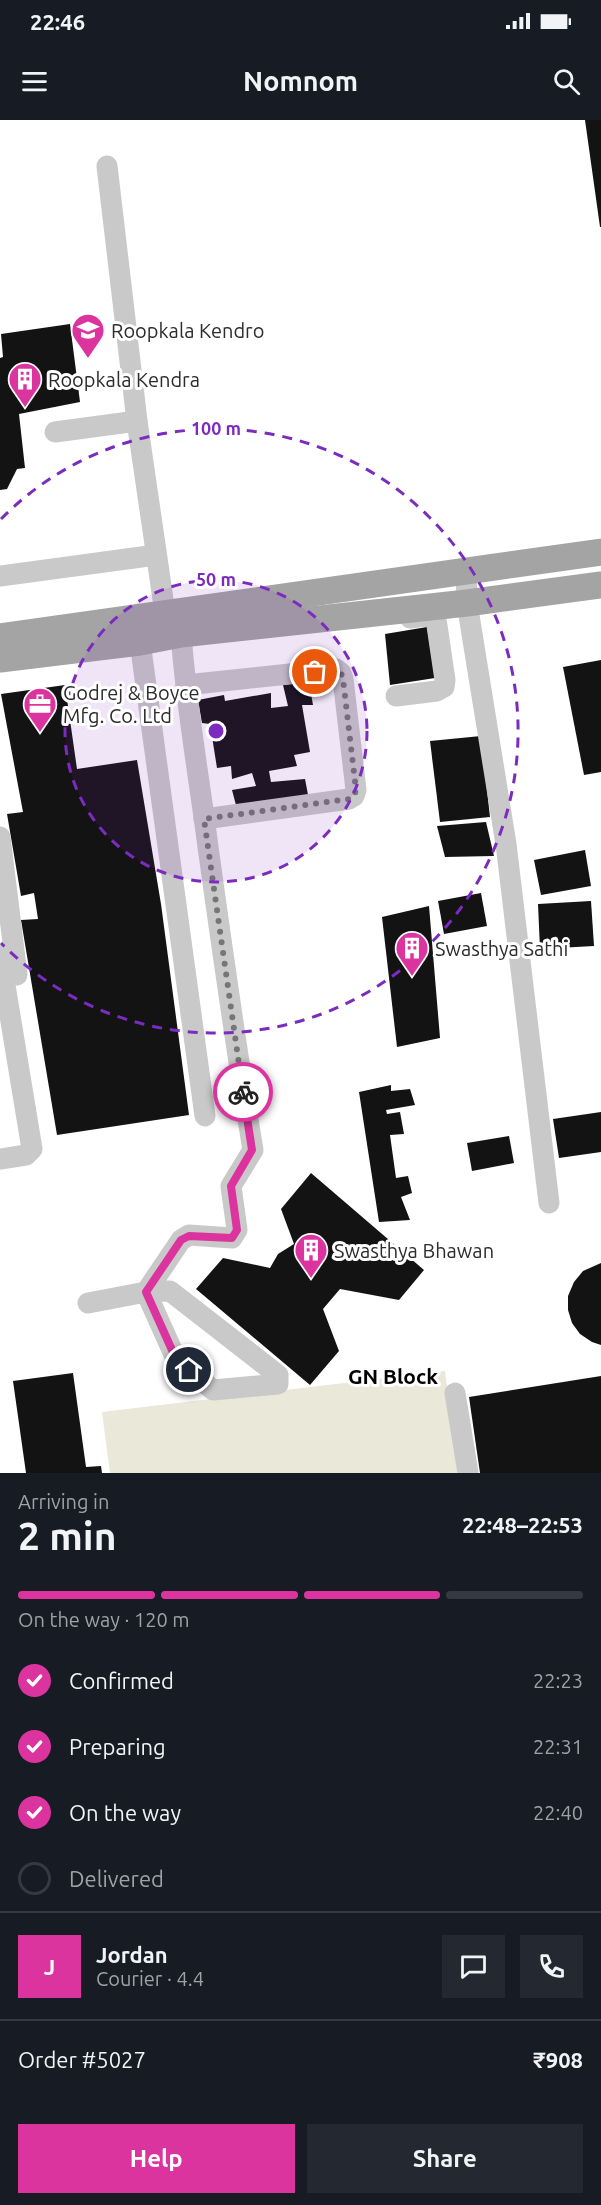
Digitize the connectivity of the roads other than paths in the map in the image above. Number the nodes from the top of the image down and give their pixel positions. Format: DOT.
graph roads {
  1 [pos="107,166"];
  2 [pos="137,421"];
  3 [pos="55,432"];
  4 [pos="601,552"];
  5 [pos="156,555"];
  6 [pos="466,571"];
  7 [pos="0,576"];
  8 [pos="601,585"];
  9 [pos="467,603"];
  10 [pos="165,613"];
  11 [pos="435,613"];
  12 [pos="389,621"];
  13 [pos="181,634"];
  14 [pos="0,637"];
  15 [pos="140,642"];
  16 [pos="0,660"];
  17 [pos="186,685"];
  18 [pos="480,685"];
  19 [pos="444,687"];
  20 [pos="396,696"];
  21 [pos="204,819"];
  22 [pos="0,837"];
  23 [pos="0,955"];
  24 [pos="17,975"];
  25 [pos="205,1116"];
  26 [pos="0,1159"];
  27 [pos="549,1203"];
  28 [pos="146,1292"];
  29 [pos="88,1303"];
  30 [pos="455,1393"];
  31 [pos="468,1473"];
  1 -- 2 [label="street"];
  2 -- 3 [label="street"];
  2 -- 5 [label="street"];
  4 -- 6 [label="main road"];
  5 -- 7 [label="street"];
  5 -- 10 [label="street"];
  6 -- 9 [label="street"];
  6 -- 10 [label="main road"];
  8 -- 9 [label="main road"];
  9 -- 11 [label="main road"];
  9 -- 18 [label="street"];
  10 -- 14 [label="main road"];
  11 -- 12 [label="street"];
  11 -- 13 [label="main road"];
  11 -- 19 [label="street"];
  13 -- 15 [label="main road"];
  13 -- 17 [label="street"];
  15 -- 16 [label="main road"];
  15 -- 25 [label="street"];
  17 -- 21 [label="street"];
  17 -- 21 [label="street"];
  18 -- 19 [label="street"];
  18 -- 27 [label="street"];
  19 -- 20 [label="street"];
  21 -- 28 [label="street"];
  22 -- 24 [label="street"];
  23 -- 26 [label="street"];
  28 -- 28 [label="street"];
  28 -- 29 [label="street"];
  30 -- 31 [label="street"];
}
